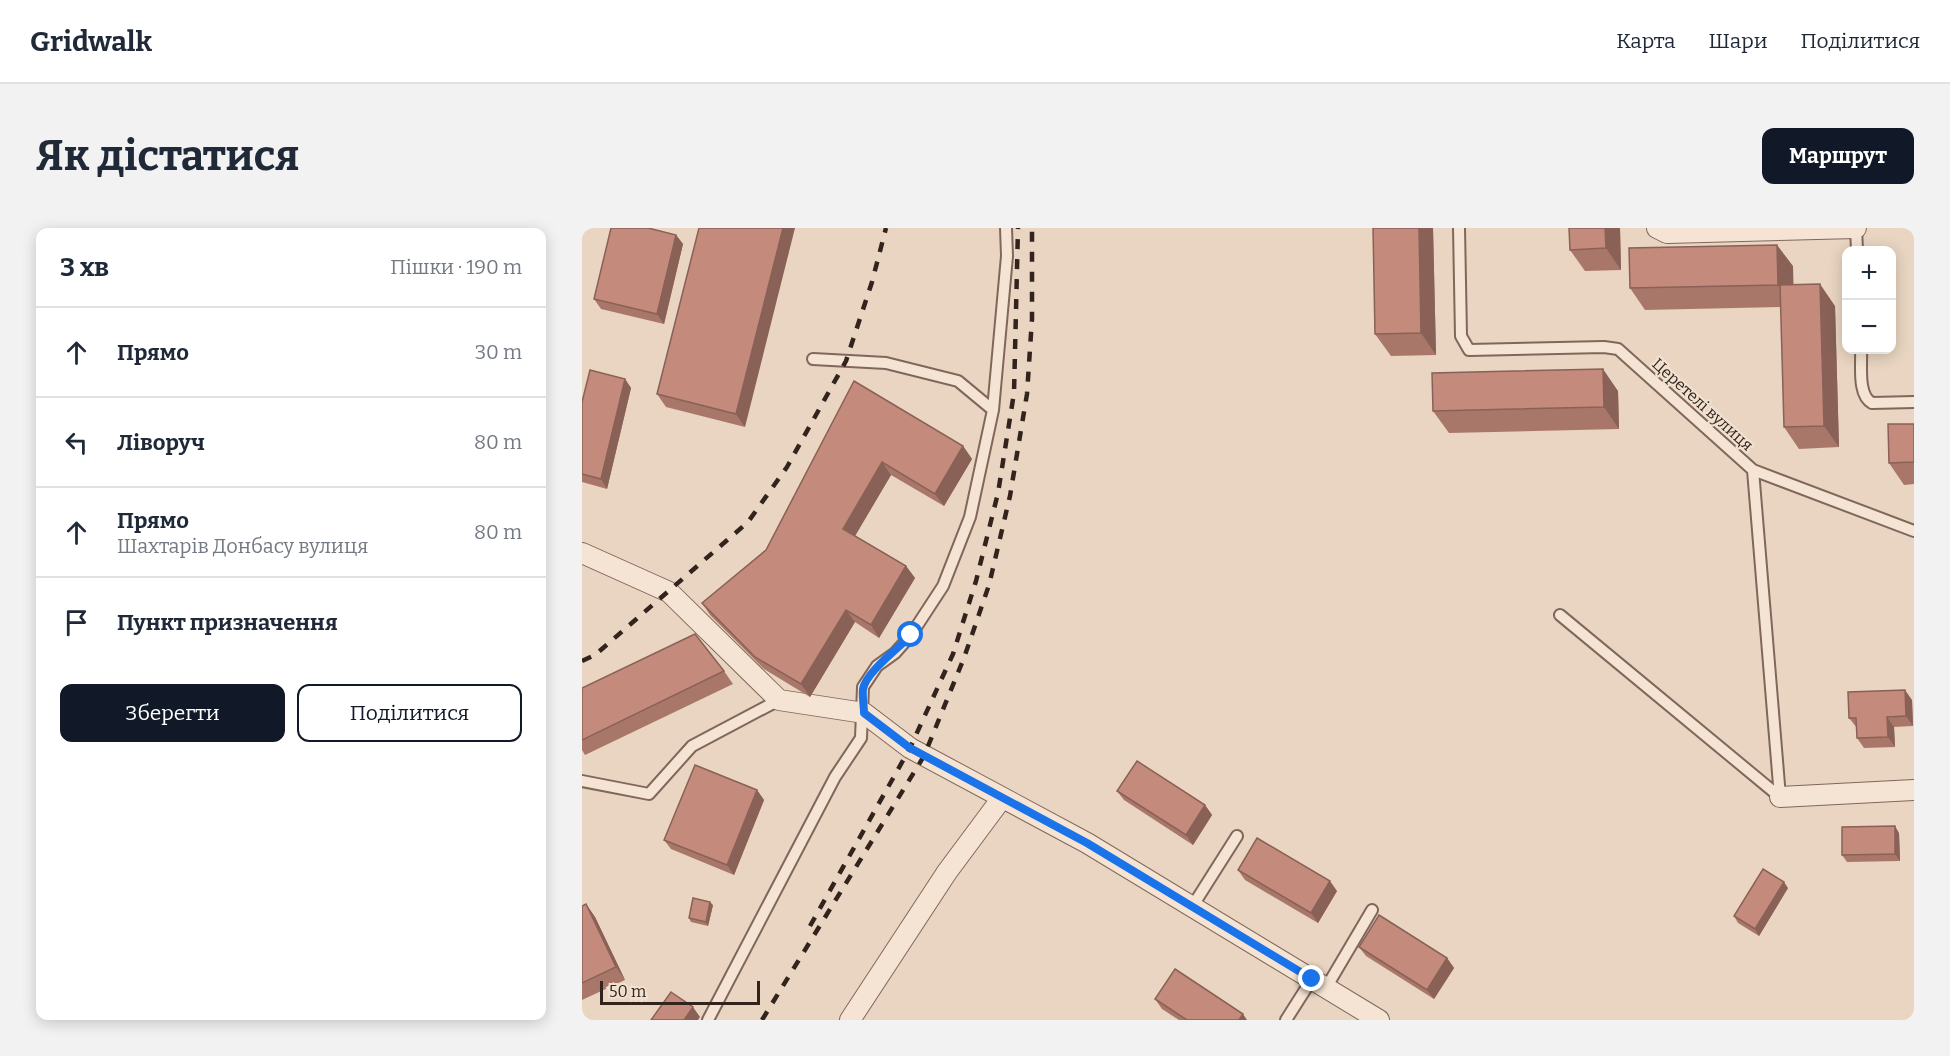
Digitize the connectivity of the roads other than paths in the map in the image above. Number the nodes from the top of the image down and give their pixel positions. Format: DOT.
graph roads {
  1 [pos="1006,228"];
  2 [pos="1459,228"];
  3 [pos="1657,228"];
  4 [pos="1856,228"];
  5 [pos="1857,246"];
  6 [pos="1861,354"];
  7 [pos="813,359"];
  8 [pos="1914,402"];
  9 [pos="993,410"];
  10 [pos="1753,470"];
  11 [pos="1914,531"];
  12 [pos="582,553"];
  13 [pos="1560,615"];
  14 [pos="779,700"];
  15 [pos="864,713"];
  16 [pos="582,781"];
  17 [pos="1914,790"];
  18 [pos="1780,797"];
  19 [pos="1002,798"];
  20 [pos="1237,836"];
  21 [pos="1192,907"];
  22 [pos="1372,910"];
  23 [pos="1319,984"];
  24 [pos="708,1020"];
  25 [pos="850,1020"];
  26 [pos="1286,1020"];
  27 [pos="1378,1020"];
  1 -- 9 [label="lane"];
  2 -- 10 [label="lane, Церетелі вулиця"];
  3 -- 4 [label="street"];
  4 -- 5 [label="lane"];
  6 -- 8 [label="lane"];
  7 -- 9 [label="lane"];
  9 -- 15 [label="lane"];
  10 -- 11 [label="lane"];
  10 -- 18 [label="lane, Церетелі вулиця"];
  12 -- 14 [label="street"];
  13 -- 18 [label="lane"];
  14 -- 15 [label="street"];
  14 -- 16 [label="lane"];
  15 -- 19 [label="street"];
  15 -- 24 [label="lane"];
  17 -- 18 [label="street"];
  19 -- 21 [label="street"];
  19 -- 25 [label="street"];
  20 -- 21 [label="lane"];
  21 -- 23 [label="street"];
  22 -- 23 [label="lane"];
  23 -- 26 [label="lane"];
  23 -- 27 [label="street"];
}
